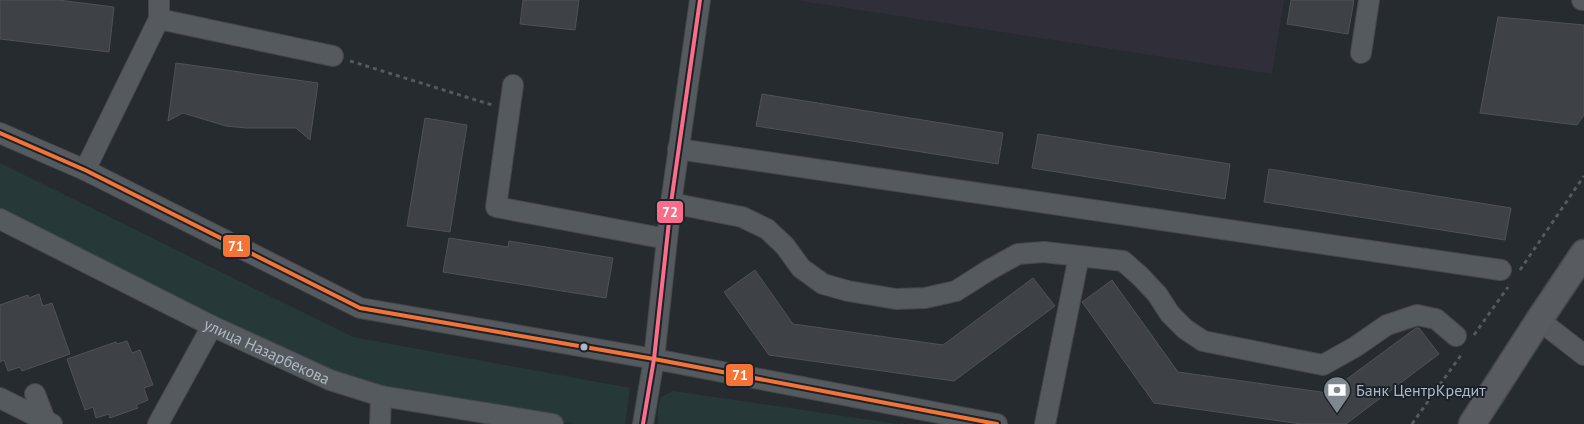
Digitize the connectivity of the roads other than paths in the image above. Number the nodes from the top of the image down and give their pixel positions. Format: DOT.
graph roads {
  1 [pos="700,0"];
  2 [pos="1369,0"];
  3 [pos="159,10"];
  4 [pos="1361,53"];
  5 [pos="333,56"];
  6 [pos="513,85"];
  7 [pos="0,133"];
  8 [pos="678,149"];
  9 [pos="85,170"];
  10 [pos="671,203"];
  11 [pos="0,219"];
  12 [pos="667,239"];
  13 [pos="1584,253"];
  14 [pos="1079,256"];
  15 [pos="1510,276"];
  16 [pos="1539,320"];
  17 [pos="212,326"];
  18 [pos="1463,343"];
  19 [pos="1584,355"];
  20 [pos="654,359"];
  21 [pos="35,394"];
  22 [pos="381,396"];
  23 [pos="0,398"];
  24 [pos="49,422"];
  25 [pos="158,424"];
  26 [pos="380,424"];
  27 [pos="553,424"];
  28 [pos="643,424"];
  29 [pos="997,424"];
  30 [pos="1045,424"];
  31 [pos="1472,424"];
  1 -- 8 [label="street"];
  2 -- 4 [label="street"];
  3 -- 5 [label="street"];
  3 -- 9 [label="street"];
  6 -- 12 [label="street"];
  7 -- 9 [label="street"];
  8 -- 10 [label="street"];
  8 -- 15 [label="street"];
  9 -- 20 [label="street"];
  10 -- 12 [label="street"];
  10 -- 14 [label="street"];
  11 -- 17 [label="street, улица Назарбекова"];
  12 -- 20 [label="street"];
  13 -- 16 [label="main road"];
  14 -- 18 [label="street"];
  14 -- 30 [label="street"];
  16 -- 19 [label="street"];
  16 -- 31 [label="main road"];
  17 -- 22 [label="street, улица Назарбекова"];
  17 -- 25 [label="street"];
  20 -- 28 [label="street"];
  20 -- 29 [label="street"];
  21 -- 24 [label="street"];
  22 -- 26 [label="street"];
  22 -- 27 [label="street, улица Назарбекова"];
  23 -- 24 [label="street"];
}
